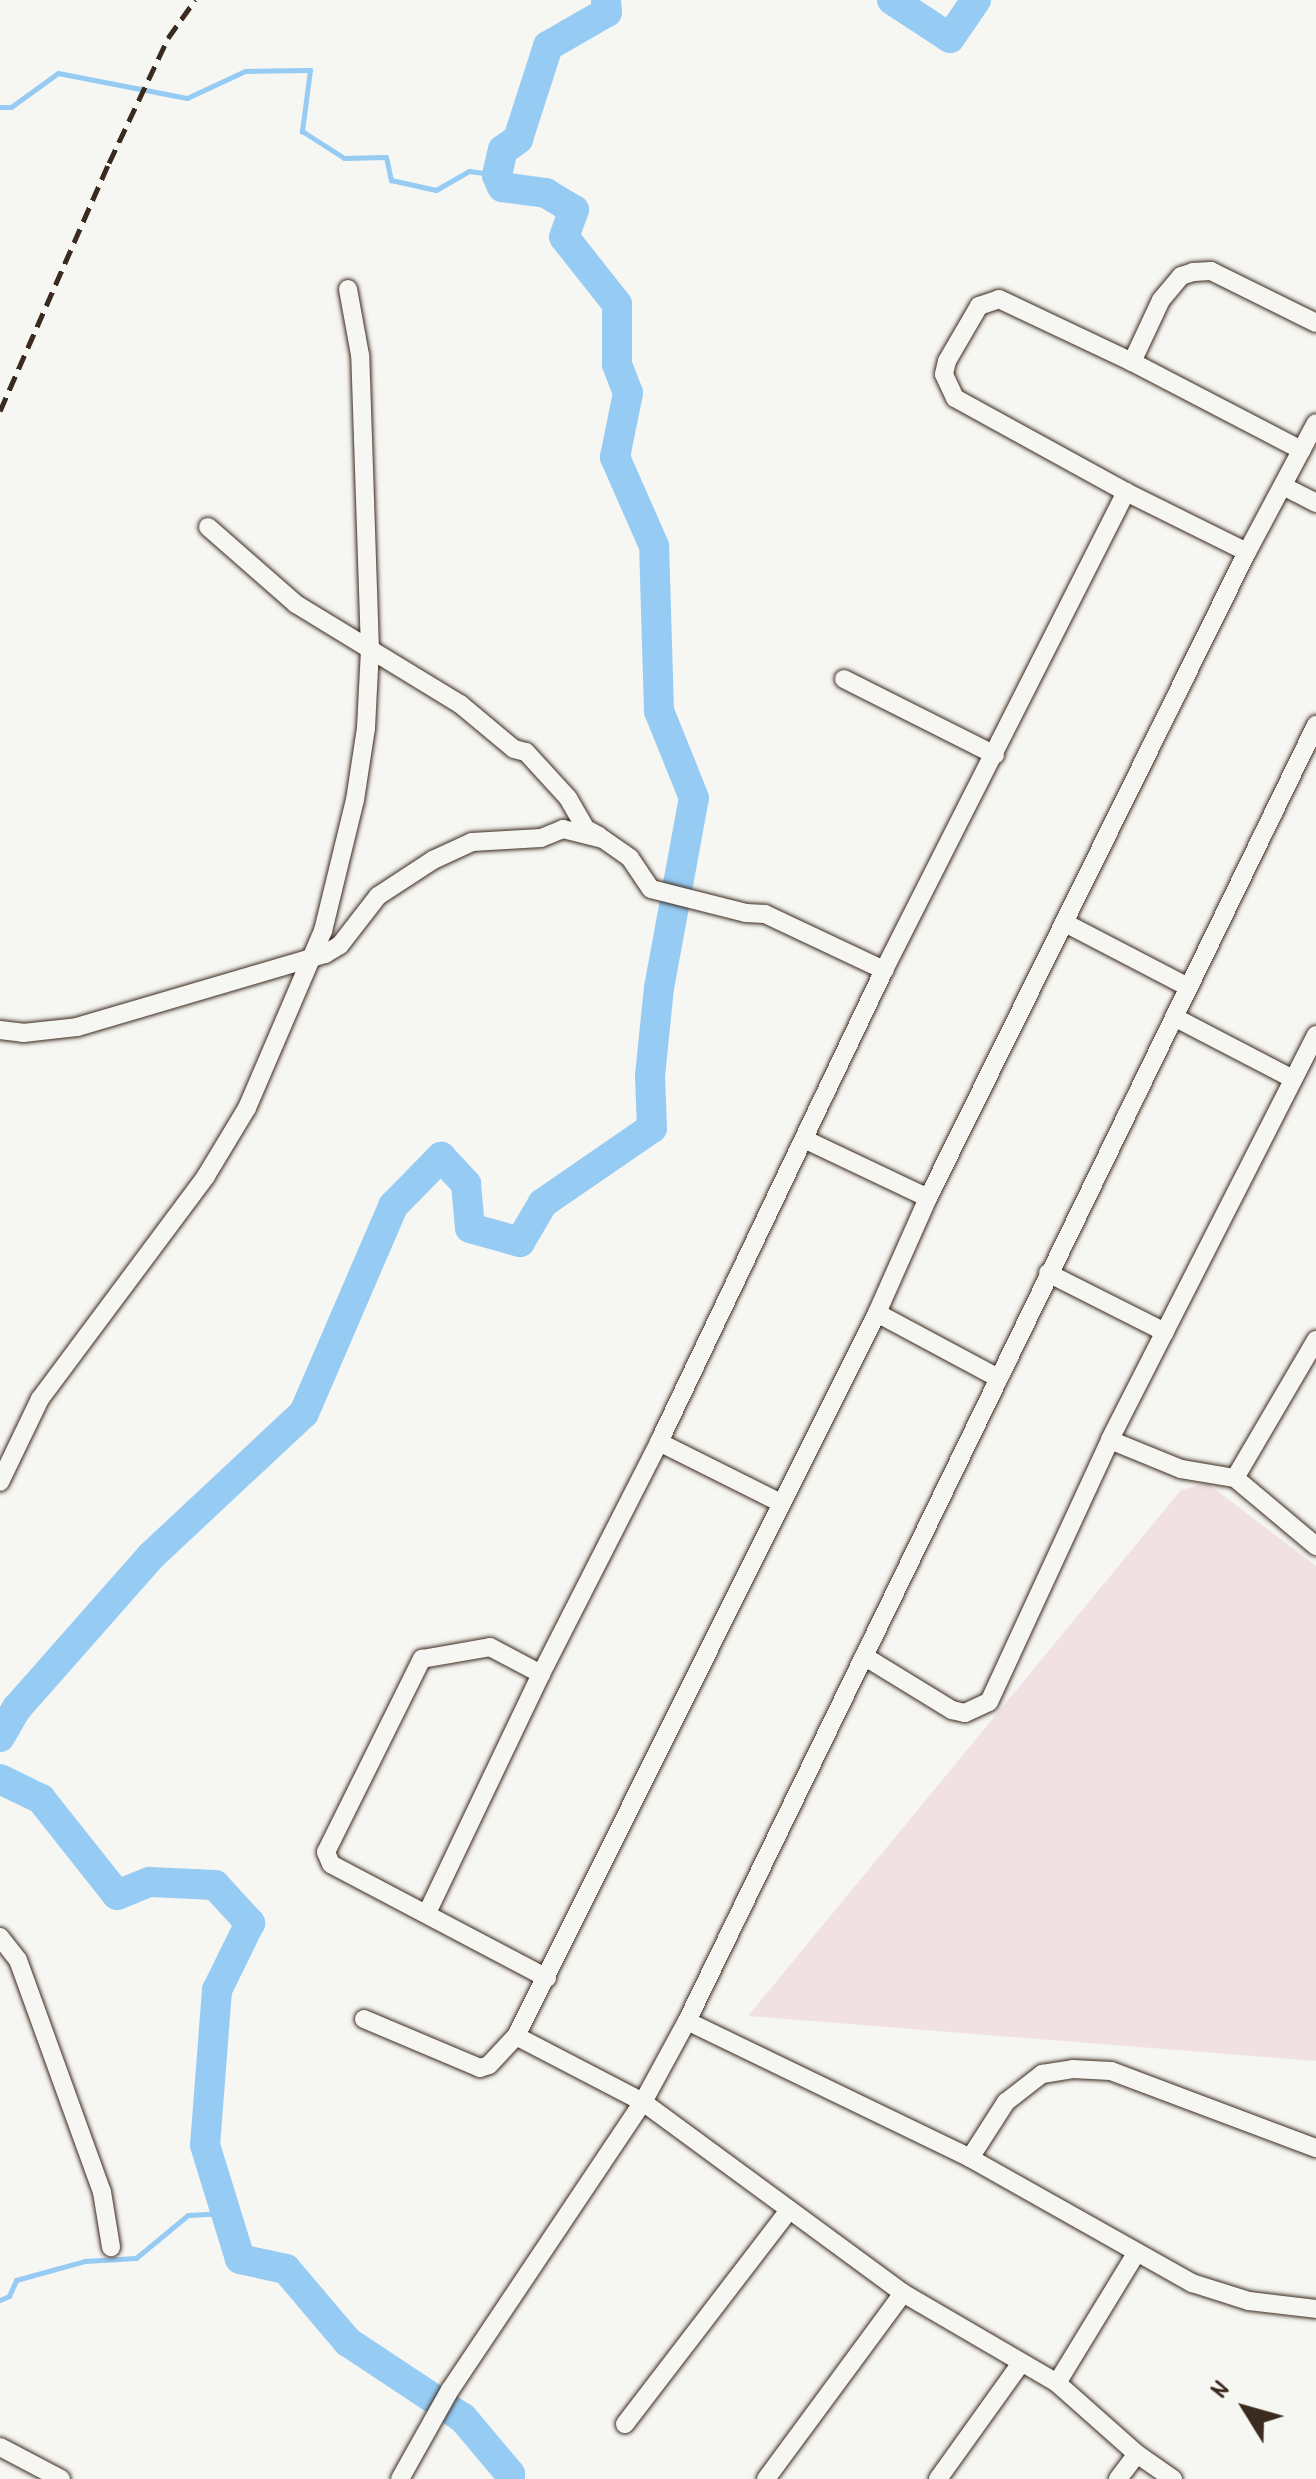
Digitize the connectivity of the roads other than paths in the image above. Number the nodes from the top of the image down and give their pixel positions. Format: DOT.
graph roads {
  1 [pos="348,289"];
  2 [pos="1316,323"];
  3 [pos="1132,362"];
  4 [pos="1316,423"];
  5 [pos="1301,450"];
  6 [pos="1285,487"];
  7 [pos="1126,492"];
  8 [pos="1316,503"];
  9 [pos="208,528"];
  10 [pos="1247,552"];
  11 [pos="370,650"];
  12 [pos="844,680"];
  13 [pos="1316,726"];
  14 [pos="995,755"];
  15 [pos="604,839"];
  16 [pos="1066,924"];
  17 [pos="312,956"];
  18 [pos="884,970"];
  19 [pos="1188,988"];
  20 [pos="1174,1017"];
  21 [pos="0,1030"];
  22 [pos="1316,1035"];
  23 [pos="1294,1079"];
  24 [pos="804,1139"];
  25 [pos="928,1198"];
  26 [pos="1048,1273"];
  27 [pos="877,1313"];
  28 [pos="1166,1332"];
  29 [pos="1316,1342"];
  30 [pos="998,1378"];
  31 [pos="1110,1440"];
  32 [pos="659,1442"];
  33 [pos="1234,1478"];
  34 [pos="0,1482"];
  35 [pos="779,1502"];
  36 [pos="1316,1546"];
  37 [pos="866,1658"];
  38 [pos="541,1674"];
  39 [pos="427,1913"];
  40 [pos="0,1937"];
  41 [pos="546,1978"];
  42 [pos="364,2019"];
  43 [pos="688,2020"];
  44 [pos="516,2036"];
  45 [pos="643,2102"];
  46 [pos="1316,2148"];
  47 [pos="970,2158"];
  48 [pos="789,2210"];
  49 [pos="112,2247"];
  50 [pos="1137,2252"];
  51 [pos="903,2293"];
  52 [pos="1316,2309"];
  53 [pos="1021,2362"];
  54 [pos="1057,2383"];
  55 [pos="625,2424"];
  56 [pos="0,2447"];
  57 [pos="1137,2454"];
  58 [pos="61,2479"];
  59 [pos="400,2479"];
  60 [pos="766,2479"];
  61 [pos="938,2479"];
  62 [pos="1118,2479"];
  63 [pos="1173,2479"];
  1 -- 11 [label="street"];
  2 -- 3 [label="street"];
  3 -- 5 [label="street"];
  3 -- 7 [label="street"];
  4 -- 5 [label="street"];
  5 -- 6 [label="street"];
  6 -- 8 [label="street"];
  6 -- 10 [label="street"];
  7 -- 10 [label="street"];
  7 -- 14 [label="street"];
  9 -- 11 [label="street"];
  10 -- 16 [label="street"];
  11 -- 15 [label="street"];
  11 -- 17 [label="street"];
  12 -- 14 [label="street"];
  13 -- 19 [label="street"];
  14 -- 18 [label="street"];
  15 -- 17 [label="street"];
  15 -- 18 [label="street"];
  16 -- 19 [label="street"];
  16 -- 25 [label="street"];
  17 -- 21 [label="street"];
  17 -- 34 [label="street"];
  18 -- 24 [label="street"];
  19 -- 20 [label="street"];
  20 -- 23 [label="street"];
  20 -- 26 [label="street"];
  22 -- 23 [label="street"];
  23 -- 28 [label="street"];
  24 -- 25 [label="street"];
  24 -- 32 [label="street"];
  25 -- 27 [label="street"];
  26 -- 28 [label="street"];
  26 -- 30 [label="street"];
  27 -- 30 [label="street"];
  27 -- 35 [label="street"];
  28 -- 31 [label="street"];
  29 -- 33 [label="street"];
  30 -- 37 [label="street"];
  31 -- 33 [label="street"];
  31 -- 37 [label="street"];
  32 -- 35 [label="street"];
  32 -- 38 [label="street"];
  33 -- 36 [label="street"];
  35 -- 41 [label="street"];
  37 -- 43 [label="street"];
  38 -- 39 [label="street"];
  38 -- 39 [label="street"];
  39 -- 41 [label="street"];
  40 -- 49 [label="street"];
  41 -- 44 [label="street"];
  42 -- 44 [label="street"];
  43 -- 45 [label="street"];
  43 -- 47 [label="street"];
  44 -- 45 [label="street"];
  45 -- 48 [label="street"];
  45 -- 59 [label="street"];
  46 -- 47 [label="street"];
  47 -- 50 [label="street"];
  48 -- 51 [label="street"];
  48 -- 55 [label="street"];
  50 -- 52 [label="street"];
  50 -- 54 [label="street"];
  51 -- 53 [label="street"];
  51 -- 60 [label="street"];
  53 -- 54 [label="street"];
  53 -- 61 [label="street"];
  54 -- 57 [label="street"];
  56 -- 58 [label="street"];
  57 -- 62 [label="street"];
  57 -- 63 [label="street"];
}
